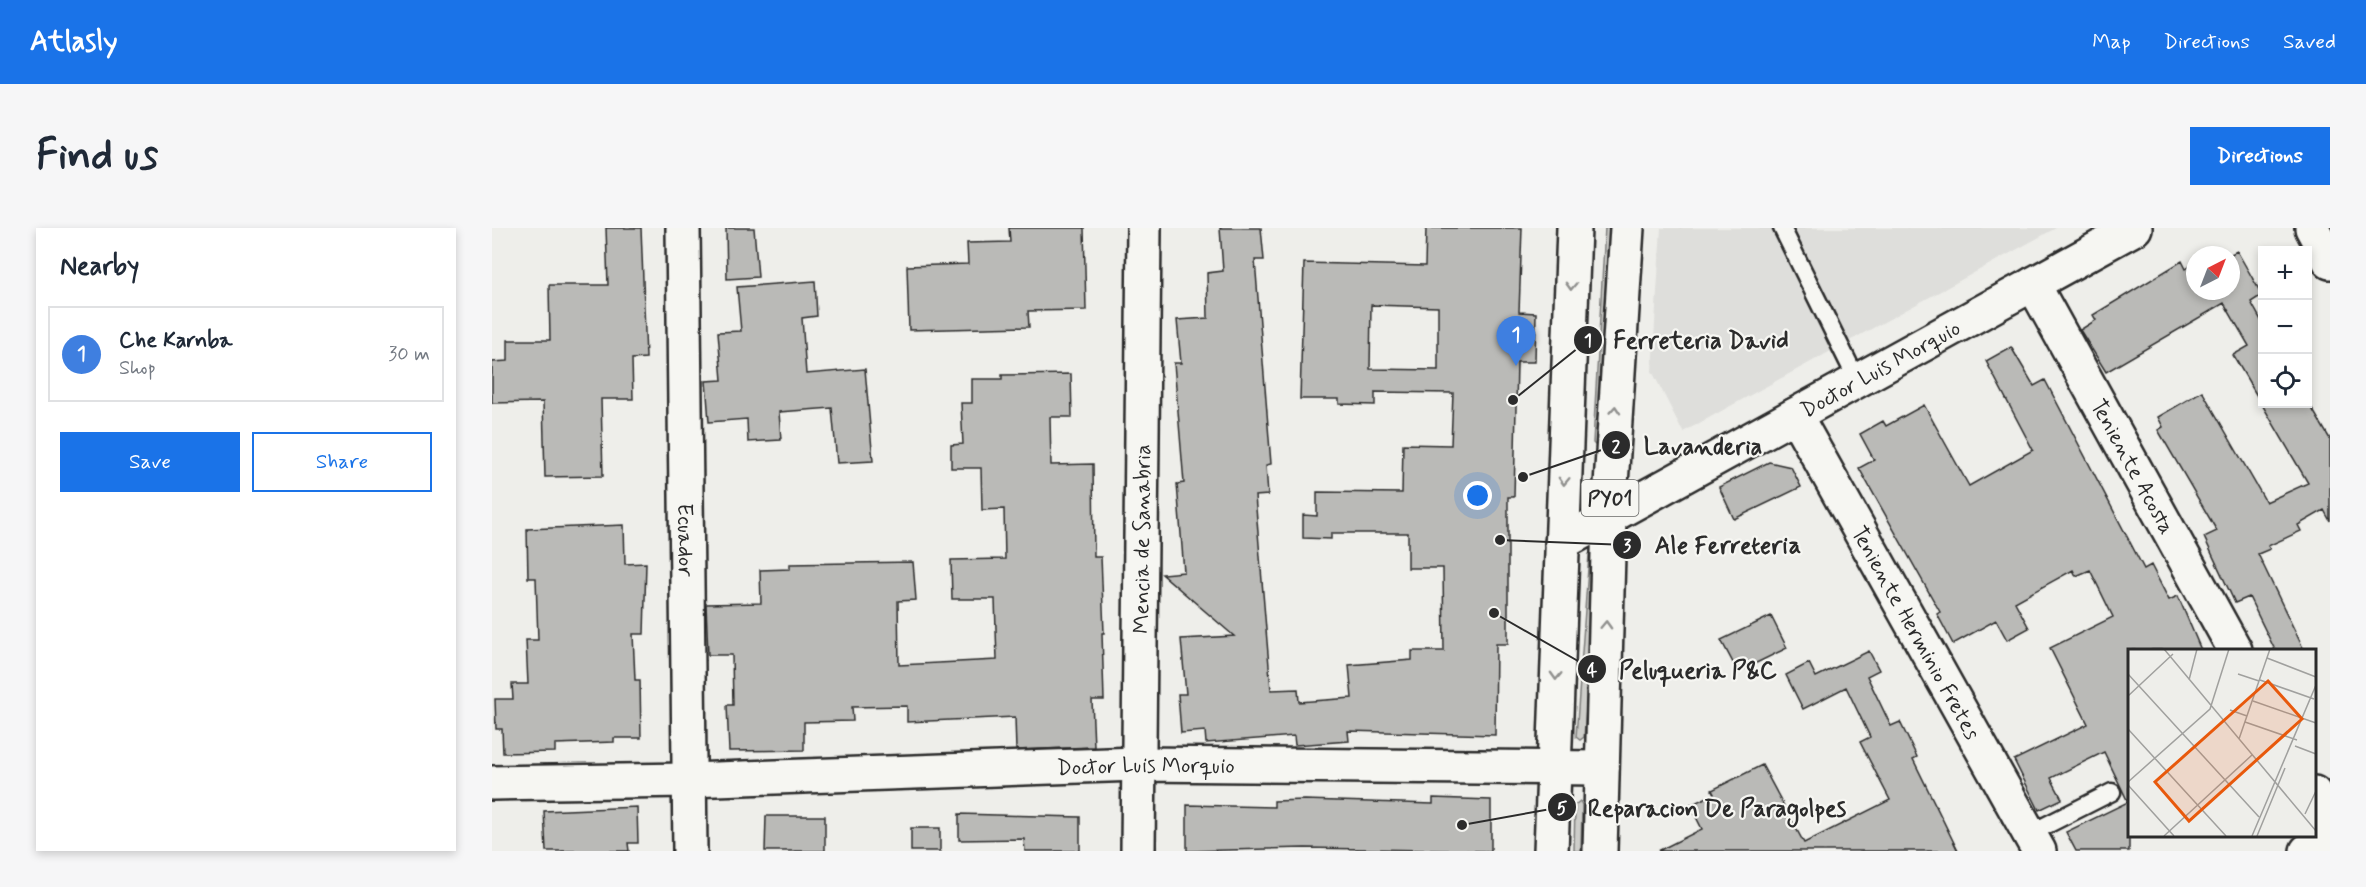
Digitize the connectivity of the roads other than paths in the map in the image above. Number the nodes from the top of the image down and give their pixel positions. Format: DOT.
graph roads {
  1 [pos="683,228"];
  2 [pos="1144,228"];
  3 [pos="1574,228"];
  4 [pos="1627,228"];
  5 [pos="1782,228"];
  6 [pos="2135,228"];
  7 [pos="2312,228"];
  8 [pos="2330,261"];
  9 [pos="2033,284"];
  10 [pos="1857,380"];
  11 [pos="1795,415"];
  12 [pos="1609,518"];
  13 [pos="1562,543"];
  14 [pos="2234,649"];
  15 [pos="1137,764"];
  16 [pos="1552,767"];
  17 [pos="1602,768"];
  18 [pos="689,780"];
  19 [pos="492,783"];
  20 [pos="2112,792"];
  21 [pos="2315,797"];
  22 [pos="2330,823"];
  23 [pos="2330,840"];
  24 [pos="2034,843"];
  25 [pos="690,851"];
  26 [pos="1138,851"];
  27 [pos="1551,851"];
  28 [pos="1600,851"];
  29 [pos="2307,851"];
  1 -- 18 [label="main road, Ecuador"];
  2 -- 15 [label="main road, Mencia de Sanabria"];
  3 -- 13 [label="main road, PY01, one-way"];
  12 -- 4 [label="main road, PY01, one-way"];
  5 -- 10 [label="lane"];
  6 -- 9 [label="main road, Doctor Luis Morquio"];
  7 -- 8 [label="main road"];
  9 -- 10 [label="main road, Doctor Luis Morquio"];
  9 -- 14 [label="main road, Teniente Acosta"];
  10 -- 11 [label="main road, Doctor Luis Morquio"];
  11 -- 12 [label="main road, Doctor Luis Morquio"];
  11 -- 24 [label="main road, Teniente Herminio Fretes"];
  12 -- 13 [label="main road, Doctor Luis Morquio"];
  17 -- 12 [label="main road, PY01, one-way"];
  13 -- 16 [label="main road, PY01, one-way"];
  15 -- 16 [label="main road, Doctor Luis Morquio"];
  15 -- 18 [label="main road, Doctor Luis Morquio"];
  15 -- 26 [label="main road, Mencia de Sanabria"];
  16 -- 17 [label="main road, Doctor Luis Morquio"];
  16 -- 27 [label="main road, PY01"];
  17 -- 28 [label="main road, PY01"];
  18 -- 19 [label="main road, Doctor Luis Morquio"];
  18 -- 25 [label="main road, Ecuador"];
  20 -- 24 [label="lane"];
  21 -- 22 [label="main road"];
  23 -- 29 [label="main road"];
}
